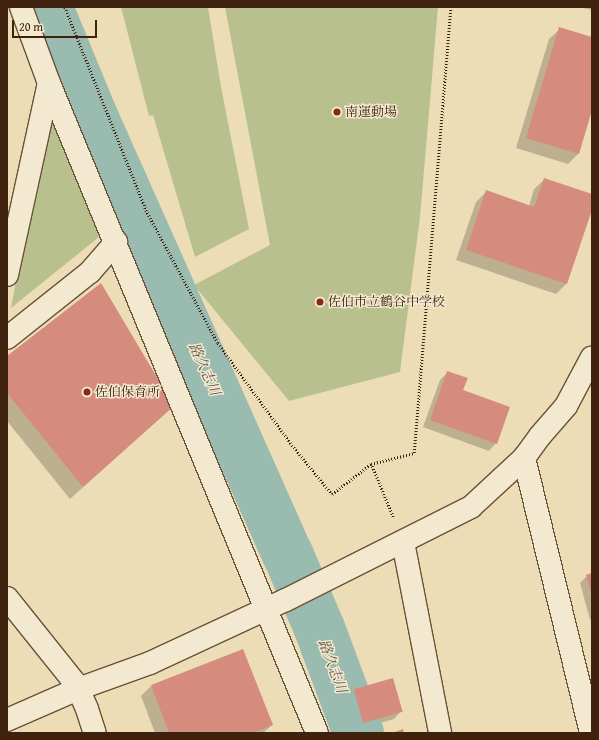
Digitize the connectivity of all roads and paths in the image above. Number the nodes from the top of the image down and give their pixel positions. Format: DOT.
graph roads {
  1 [pos="21,7"];
  2 [pos="65,7"];
  3 [pos="451,7"];
  4 [pos="49,83"];
  5 [pos="116,242"];
  6 [pos="7,275"];
  7 [pos="7,338"];
  8 [pos="592,357"];
  9 [pos="524,458"];
  10 [pos="371,464"];
  11 [pos="403,542"];
  12 [pos="7,598"];
  13 [pos="264,609"];
  14 [pos="78,689"];
  15 [pos="7,720"];
  16 [pos="314,732"];
  17 [pos="95,733"];
  18 [pos="440,733"];
  19 [pos="591,733"];
  1 -- 4 [label="street"];
  2 -- 10 [label="path"];
  3 -- 10 [label="path"];
  4 -- 5 [label="street"];
  4 -- 6 [label="street"];
  5 -- 7 [label="street"];
  5 -- 13 [label="street"];
  8 -- 9 [label="street"];
  9 -- 11 [label="street"];
  9 -- 19 [label="street"];
  10 -- 11 [label="path"];
  11 -- 13 [label="street"];
  11 -- 18 [label="street"];
  12 -- 14 [label="street"];
  13 -- 14 [label="street"];
  13 -- 16 [label="street"];
  14 -- 15 [label="street"];
  14 -- 17 [label="street"];
}
